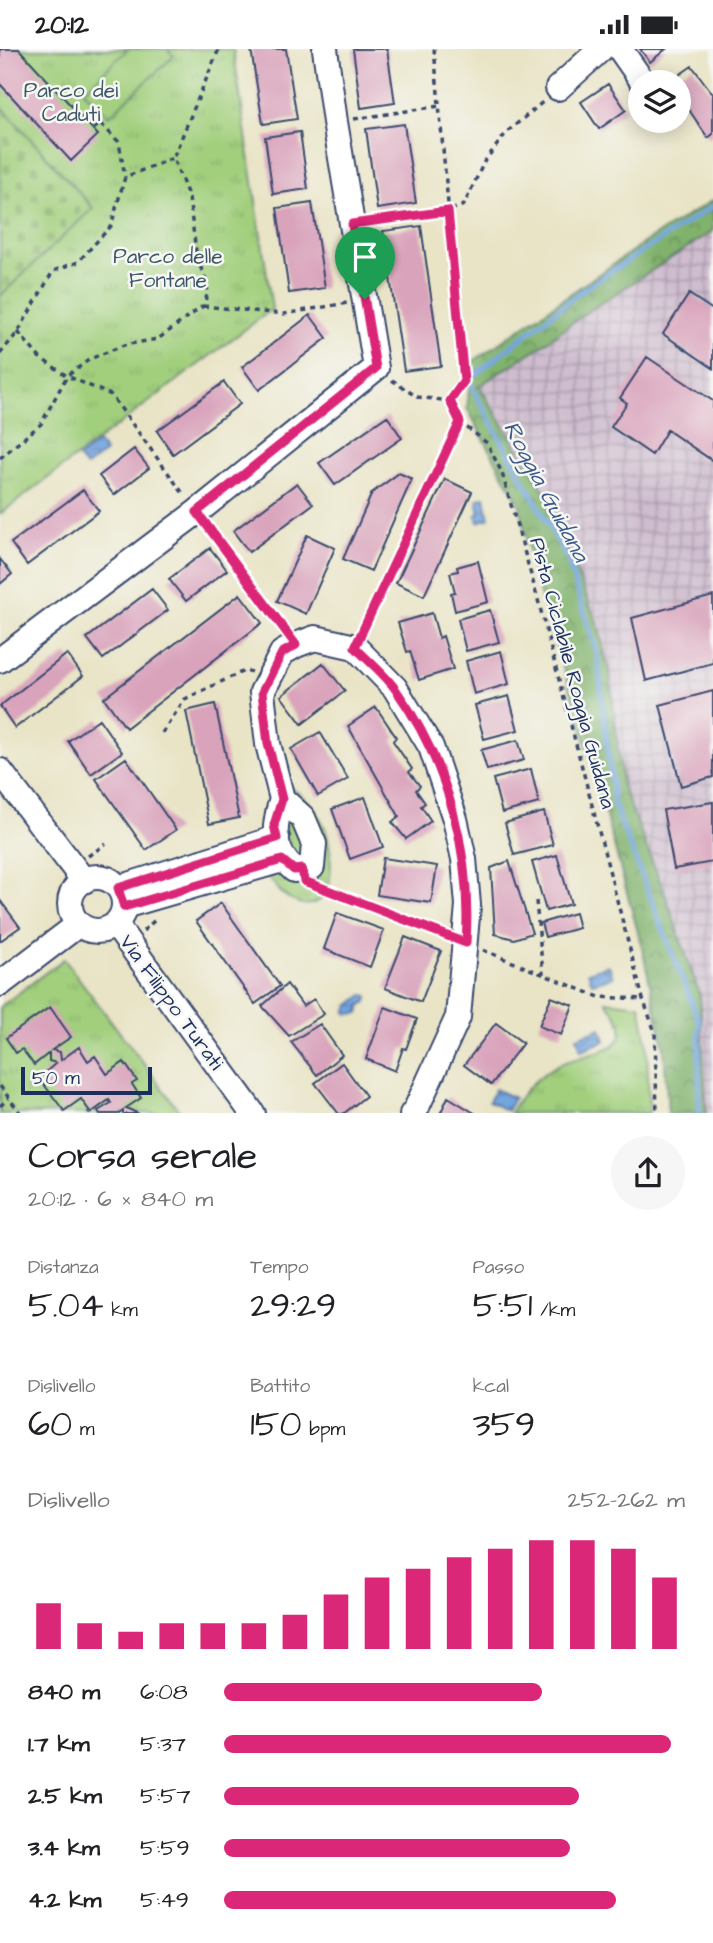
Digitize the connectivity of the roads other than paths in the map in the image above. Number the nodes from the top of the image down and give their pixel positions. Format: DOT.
graph roads {
  1 [pos="326,49"];
  2 [pos="601,49"];
  3 [pos="620,49"];
  4 [pos="635,70"];
  5 [pos="558,88"];
  6 [pos="0,660"];
  7 [pos="0,771"];
  8 [pos="282,799"];
  9 [pos="287,855"];
  10 [pos="84,881"];
  11 [pos="119,906"];
  12 [pos="79,924"];
  13 [pos="0,984"];
  14 [pos="252,1113"];
  15 [pos="413,1113"];
  1 -- 6 [label="street"];
  2 -- 5 [label="street"];
  3 -- 4 [label="street"];
  7 -- 10 [label="street"];
  8 -- 9 [label="street"];
  8 -- 9 [label="street"];
  8 -- 15 [label="street"];
  9 -- 11 [label="street"];
  10 -- 11 [label="street"];
  10 -- 12 [label="street"];
  11 -- 12 [label="street"];
  11 -- 14 [label="street, Via Filippo Turati"];
  12 -- 13 [label="street"];
}
